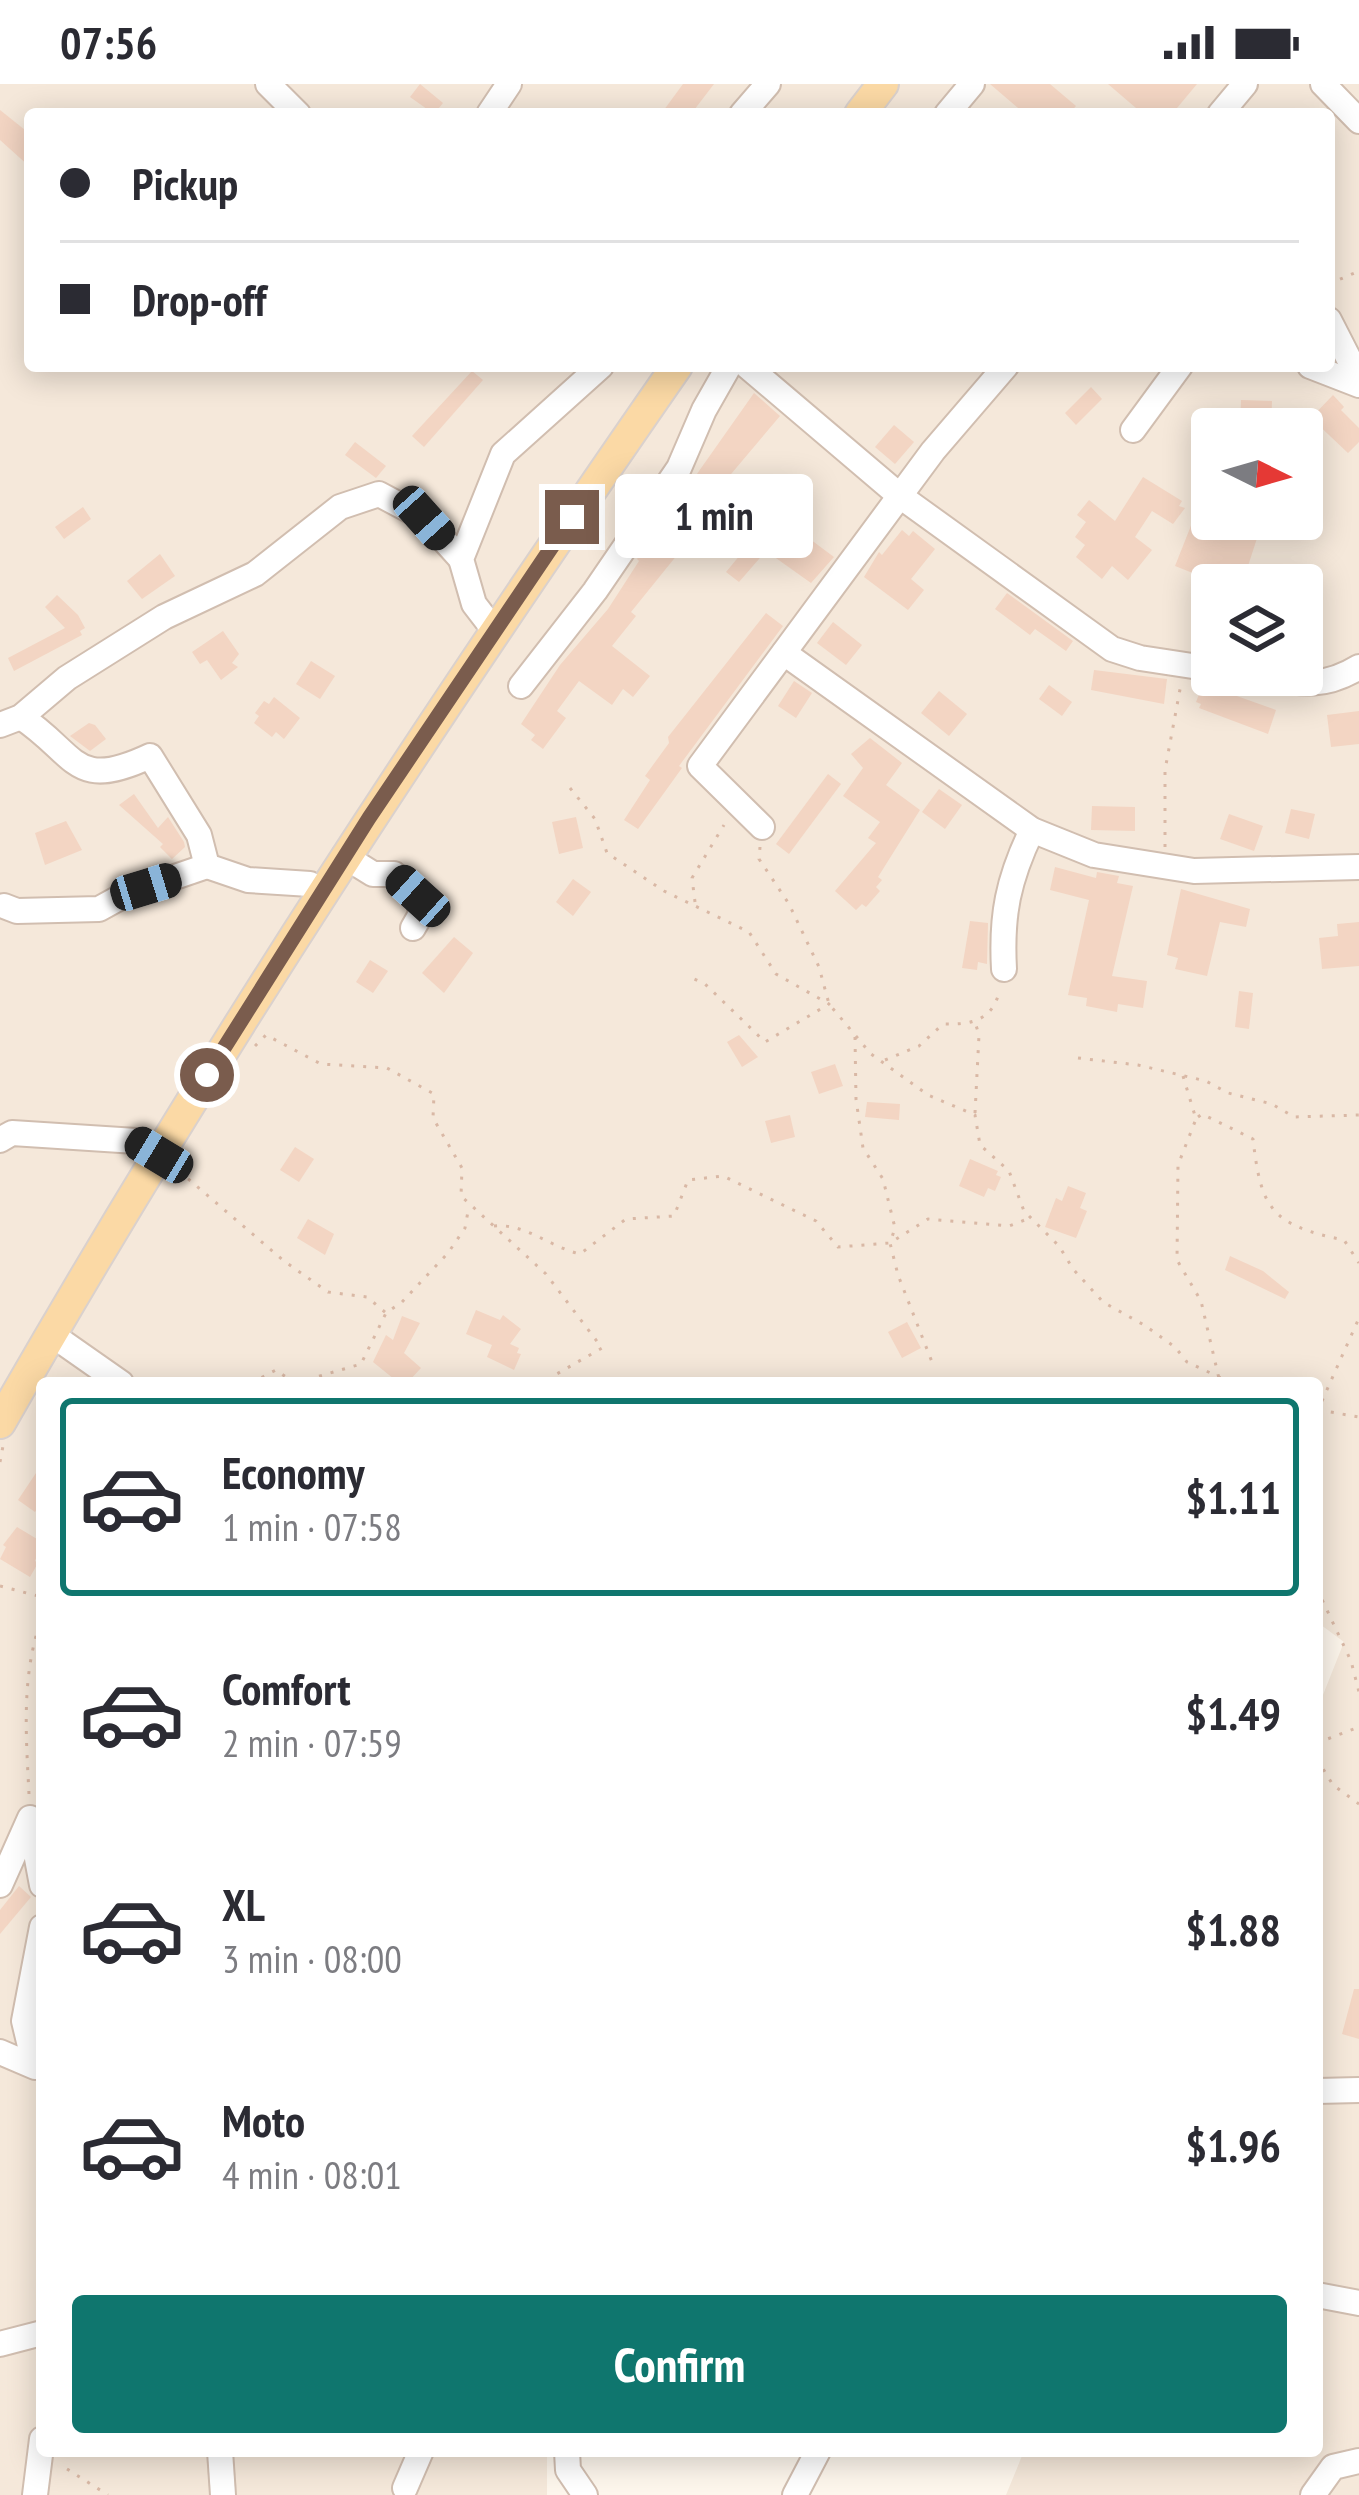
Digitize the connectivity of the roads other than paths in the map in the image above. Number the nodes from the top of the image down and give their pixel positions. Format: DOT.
graph roads {
  1 [pos="268,84"];
  2 [pos="768,84"];
  3 [pos="883,84"];
  4 [pos="972,84"];
  5 [pos="1323,84"];
  6 [pos="292,108"];
  7 [pos="747,108"];
  8 [pos="865,108"];
  9 [pos="952,108"];
  10 [pos="1359,121"];
  11 [pos="1335,332"];
  12 [pos="594,372"];
  13 [pos="673,372"];
  14 [pos="726,372"];
  15 [pos="759,372"];
  16 [pos="1001,372"];
  17 [pos="1176,372"];
  18 [pos="1326,372"];
  19 [pos="1356,383"];
  20 [pos="1133,430"];
  21 [pos="900,496"];
  22 [pos="461,559"];
  23 [pos="494,629"];
  24 [pos="784,653"];
  25 [pos="1191,666"];
  26 [pos="1359,667"];
  27 [pos="1323,683"];
  28 [pos="521,686"];
  29 [pos="10,721"];
  30 [pos="762,827"];
  31 [pos="1032,830"];
  32 [pos="344,856"];
  33 [pos="207,866"];
  34 [pos="1359,867"];
  35 [pos="322,892"];
  36 [pos="4,906"];
  37 [pos="413,928"];
  38 [pos="1004,969"];
  39 [pos="0,1141"];
  40 [pos="159,1155"];
  41 [pos="51,1334"];
  42 [pos="112,1377"];
  43 [pos="0,1424"];
  44 [pos="36,1852"];
  45 [pos="0,1885"];
  46 [pos="36,1979"];
  47 [pos="0,2052"];
  48 [pos="36,2062"];
  49 [pos="36,2070"];
  50 [pos="1359,2090"];
  51 [pos="1323,2091"];
  52 [pos="1323,2296"];
  53 [pos="1359,2303"];
  54 [pos="36,2335"];
  55 [pos="0,2344"];
  56 [pos="40,2457"];
  57 [pos="220,2457"];
  58 [pos="418,2457"];
  59 [pos="567,2457"];
  60 [pos="815,2457"];
  61 [pos="1359,2461"];
  62 [pos="405,2488"];
  63 [pos="35,2495"];
  64 [pos="223,2495"];
  65 [pos="585,2495"];
  66 [pos="795,2495"];
  67 [pos="1313,2495"];
  1 -- 6 [label="street"];
  2 -- 7 [label="street"];
  3 -- 8 [label="main road"];
  4 -- 9 [label="street"];
  5 -- 10 [label="street"];
  11 -- 19 [label="street"];
  12 -- 22 [label="street"];
  13 -- 23 [label="main road"];
  14 -- 28 [label="street"];
  15 -- 21 [label="street"];
  16 -- 21 [label="street"];
  17 -- 20 [label="street"];
  18 -- 19 [label="street"];
  21 -- 24 [label="street"];
  21 -- 25 [label="street"];
  22 -- 23 [label="street"];
  22 -- 29 [label="street"];
  23 -- 32 [label="main road"];
  24 -- 30 [label="street"];
  24 -- 31 [label="street"];
  26 -- 27 [label="street"];
  29 -- 33 [label="street"];
  31 -- 34 [label="street"];
  31 -- 38 [label="street"];
  32 -- 35 [label="main road"];
  32 -- 37 [label="street"];
  33 -- 35 [label="street"];
  33 -- 36 [label="street"];
  35 -- 40 [label="main road"];
  39 -- 40 [label="street"];
  40 -- 41 [label="main road"];
  41 -- 42 [label="street"];
  41 -- 43 [label="main road"];
  44 -- 45 [label="street"];
  46 -- 48 [label="street"];
  47 -- 49 [label="street"];
  50 -- 51 [label="street"];
  52 -- 53 [label="street"];
  54 -- 55 [label="street"];
  56 -- 63 [label="street"];
  57 -- 64 [label="street"];
  58 -- 62 [label="street"];
  59 -- 65 [label="street"];
  60 -- 66 [label="street"];
  61 -- 67 [label="street"];
}
